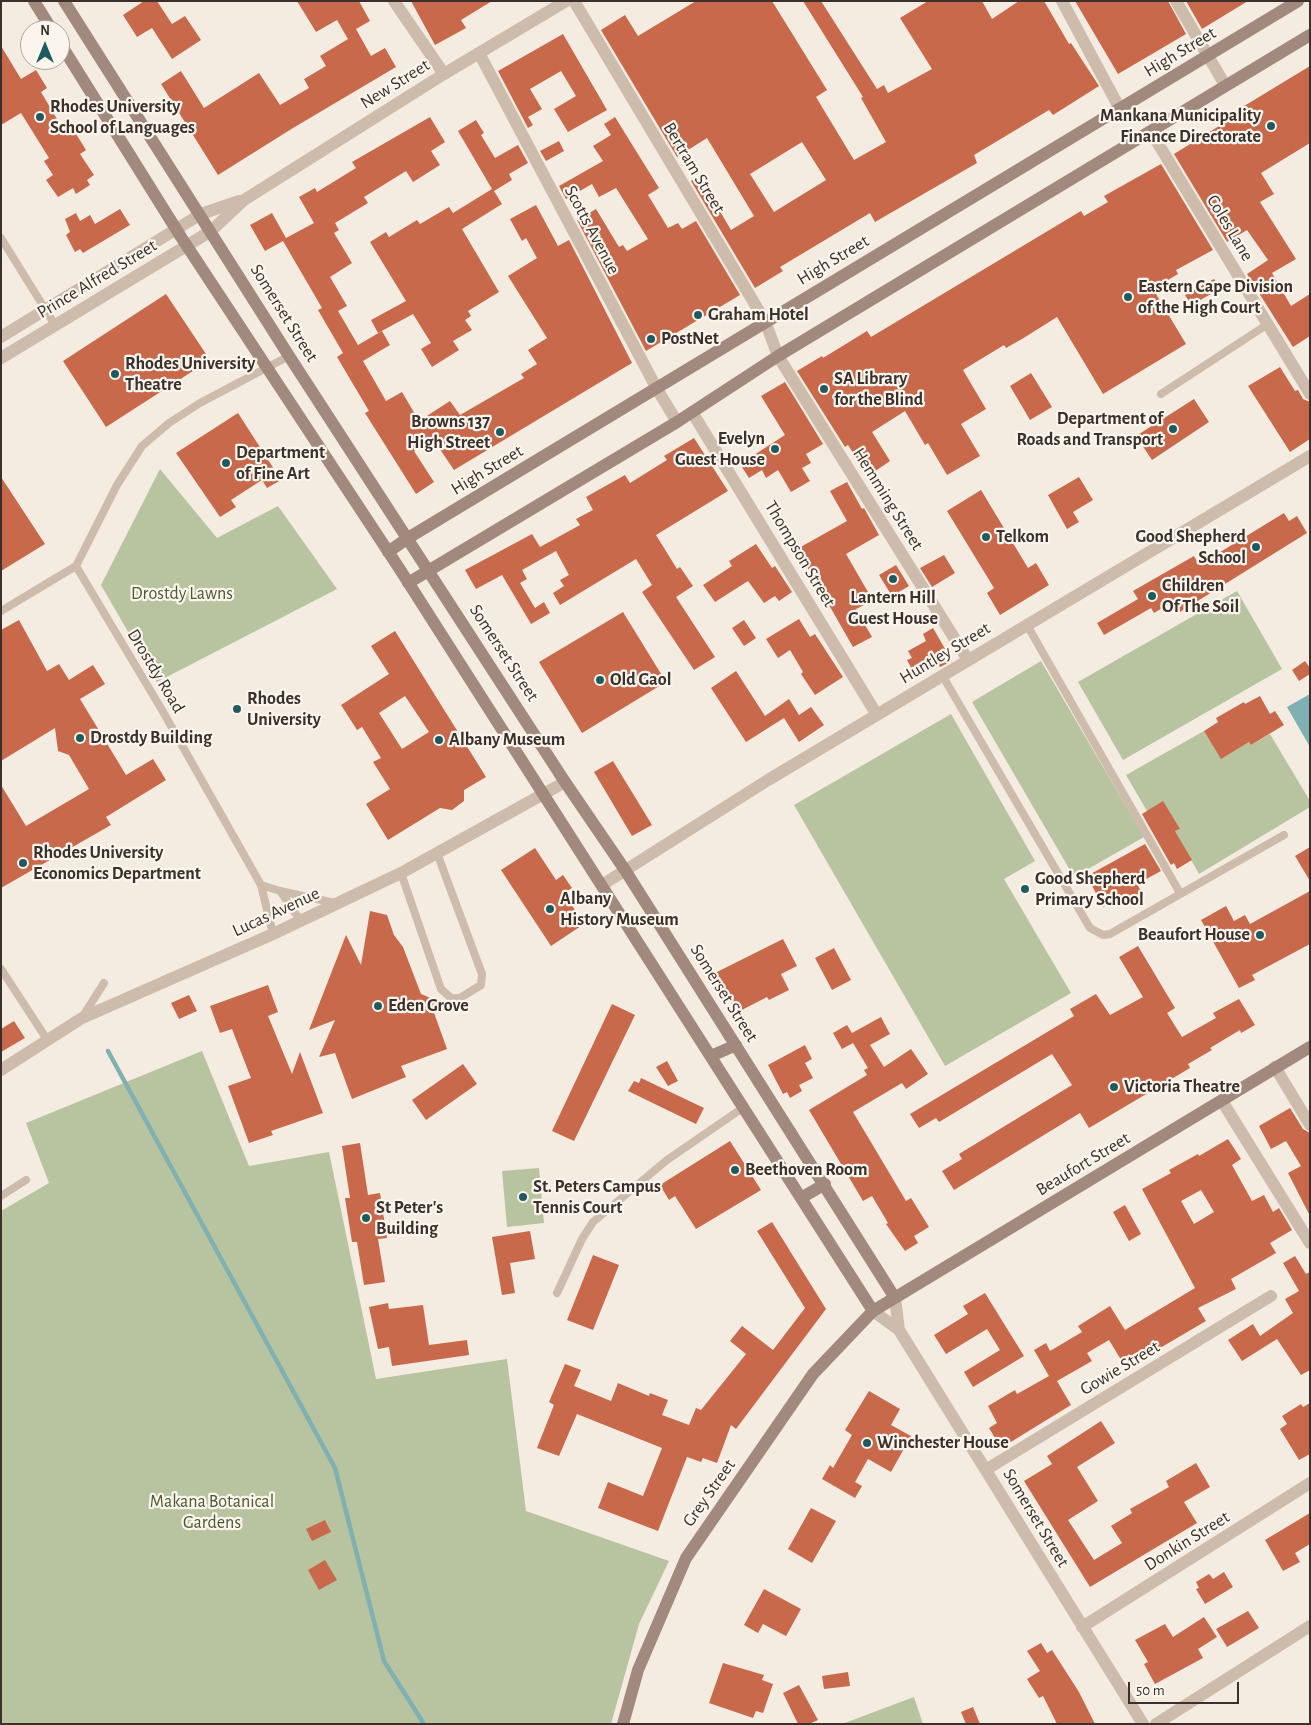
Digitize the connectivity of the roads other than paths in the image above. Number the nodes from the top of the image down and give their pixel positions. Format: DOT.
graph roads {
  1 [pos="34,1"];
  2 [pos="64,1"];
  3 [pos="394,1"];
  4 [pos="566,1"];
  5 [pos="574,1"];
  6 [pos="1062,1"];
  7 [pos="1176,1"];
  8 [pos="1298,1"];
  9 [pos="46,20"];
  10 [pos="1310,34"];
  11 [pos="479,53"];
  12 [pos="1208,56"];
  13 [pos="70,59"];
  14 [pos="444,74"];
  15 [pos="1226,85"];
  16 [pos="1120,109"];
  17 [pos="1151,132"];
  18 [pos="244,200"];
  19 [pos="201,214"];
  20 [pos="175,229"];
  21 [pos="211,230"];
  22 [pos="1,238"];
  23 [pos="186,246"];
  24 [pos="46,310"];
  25 [pos="765,321"];
  26 [pos="1268,324"];
  27 [pos="55,325"];
  28 [pos="1,337"];
  29 [pos="289,356"];
  30 [pos="778,356"];
  31 [pos="1,358"];
  32 [pos="267,368"];
  33 [pos="657,389"];
  34 [pos="1161,394"];
  35 [pos="1310,394"];
  36 [pos="692,412"];
  37 [pos="678,422"];
  38 [pos="1310,456"];
  39 [pos="408,538"];
  40 [pos="388,552"];
  41 [pos="76,566"];
  42 [pos="430,571"];
  43 [pos="408,583"];
  44 [pos="1,611"];
  45 [pos="1027,624"];
  46 [pos="968,660"];
  47 [pos="942,675"];
  48 [pos="877,715"];
  49 [pos="566,782"];
  50 [pos="542,794"];
  51 [pos="1284,835"];
  52 [pos="437,853"];
  53 [pos="625,870"];
  54 [pos="401,873"];
  55 [pos="261,884"];
  56 [pos="602,886"];
  57 [pos="280,891"];
  58 [pos="1180,893"];
  59 [pos="335,903"];
  60 [pos="300,920"];
  61 [pos="273,934"];
  62 [pos="1,969"];
  63 [pos="104,983"];
  64 [pos="82,1018"];
  65 [pos="48,1041"];
  66 [pos="736,1045"];
  67 [pos="1310,1047"];
  68 [pos="710,1056"];
  69 [pos="1275,1067"];
  70 [pos="1,1070"];
  71 [pos="1222,1101"];
  72 [pos="744,1107"];
  73 [pos="1310,1125"];
  74 [pos="26,1180"];
  75 [pos="824,1184"];
  76 [pos="1,1196"];
  77 [pos="801,1198"];
  78 [pos="1310,1243"];
  79 [pos="557,1293"];
  80 [pos="1271,1296"];
  81 [pos="896,1298"];
  82 [pos="873,1311"];
  83 [pos="899,1330"];
  84 [pos="987,1469"];
  85 [pos="1310,1483"];
  86 [pos="1310,1626"];
  87 [pos="1082,1627"];
  88 [pos="623,1724"];
  89 [pos="1143,1724"];
  90 [pos="1156,1724"];
  1 -- 9 [label="main road"];
  2 -- 19 [label="main road, Somerset Street"];
  3 -- 14 [label="street"];
  4 -- 11 [label="street, New Street"];
  5 -- 25 [label="street, Bertram Street"];
  6 -- 16 [label="street"];
  7 -- 12 [label="street"];
  8 -- 12 [label="main road, High Street"];
  10 -- 15 [label="main road"];
  11 -- 14 [label="street, New Street"];
  11 -- 33 [label="street, Scotts Avenue"];
  12 -- 15 [label="street"];
  12 -- 16 [label="main road, High Street"];
  13 -- 20 [label="main road, Somerset Street"];
  14 -- 18 [label="street, New Street"];
  15 -- 17 [label="main road"];
  16 -- 25 [label="main road, High Street"];
  17 -- 26 [label="street, Coles Lane"];
  17 -- 30 [label="main road"];
  18 -- 19 [label="street, New Street"];
  18 -- 21 [label="street, New Street"];
  19 -- 20 [label="street, Prince Alfred Street"];
  19 -- 21 [label="main road, Somerset Street"];
  20 -- 23 [label="main road, Somerset Street"];
  20 -- 24 [label="street, Prince Alfred Street"];
  21 -- 23 [label="street, Prince Alfred Street"];
  21 -- 29 [label="main road, Somerset Street"];
  22 -- 24 [label="lane"];
  23 -- 27 [label="street, Prince Alfred Street"];
  23 -- 32 [label="main road, Somerset Street"];
  24 -- 27 [label="lane"];
  24 -- 28 [label="street, Prince Alfred Street"];
  25 -- 30 [label="street, Bertram Street"];
  25 -- 33 [label="main road, High Street"];
  26 -- 34 [label="lane"];
  26 -- 35 [label="street, Coles Lane"];
  27 -- 31 [label="street, Prince Alfred Street"];
  29 -- 32 [label="lane"];
  29 -- 39 [label="main road, Somerset Street"];
  30 -- 36 [label="main road"];
  30 -- 46 [label="street, Hemming Street"];
  32 -- 40 [label="main road, Somerset Street"];
  32 -- 41 [label="lane"];
  33 -- 37 [label="street, Scotts Avenue"];
  33 -- 39 [label="main road, High Street"];
  36 -- 37 [label="main road"];
  36 -- 48 [label="street, Thompson Street"];
  37 -- 42 [label="main road"];
  38 -- 45 [label="street, Huntley Street"];
  39 -- 40 [label="main road, High Street"];
  39 -- 42 [label="main road, Somerset Street"];
  40 -- 43 [label="main road, Somerset Street"];
  41 -- 44 [label="lane"];
  41 -- 55 [label="lane, Drostdy Road"];
  42 -- 43 [label="main road"];
  42 -- 49 [label="main road, Somerset Street"];
  43 -- 50 [label="main road, Somerset Street"];
  45 -- 46 [label="street, Huntley Street"];
  45 -- 58 [label="lane"];
  46 -- 47 [label="street, Huntley Street"];
  47 -- 48 [label="street, Huntley Street"];
  47 -- 58 [label="lane"];
  48 -- 53 [label="street, Huntley Street"];
  49 -- 50 [label="street, Lucas Avenue"];
  49 -- 53 [label="main road, Somerset Street"];
  50 -- 52 [label="street, Lucas Avenue"];
  50 -- 56 [label="main road, Somerset Street"];
  51 -- 58 [label="lane"];
  52 -- 54 [label="street, Lucas Avenue"];
  52 -- 54 [label="lane"];
  53 -- 56 [label="street, Huntley Street"];
  53 -- 66 [label="main road, Somerset Street"];
  54 -- 59 [label="street, Lucas Avenue"];
  55 -- 57 [label="lane"];
  55 -- 61 [label="lane, Drostdy Road"];
  56 -- 68 [label="main road, Somerset Street"];
  57 -- 59 [label="lane"];
  57 -- 60 [label="lane"];
  59 -- 60 [label="street, Lucas Avenue"];
  60 -- 61 [label="street, Lucas Avenue"];
  61 -- 64 [label="street, Lucas Avenue"];
  62 -- 65 [label="lane"];
  63 -- 64 [label="lane"];
  64 -- 65 [label="street, Lucas Avenue"];
  65 -- 70 [label="street, Lucas Avenue"];
  66 -- 68 [label="main road"];
  66 -- 75 [label="main road, Somerset Street"];
  67 -- 69 [label="main road, Beaufort Street"];
  68 -- 72 [label="main road, Somerset Street"];
  69 -- 71 [label="main road, Beaufort Street"];
  69 -- 73 [label="street"];
  71 -- 78 [label="street"];
  71 -- 81 [label="main road, Beaufort Street"];
  72 -- 77 [label="main road, Somerset Street"];
  72 -- 79 [label="lane"];
  74 -- 76 [label="lane"];
  75 -- 77 [label="main road"];
  75 -- 81 [label="main road, Somerset Street"];
  77 -- 82 [label="main road, Somerset Street"];
  80 -- 84 [label="street, Gowie Street"];
  81 -- 82 [label="main road, Beaufort Street"];
  81 -- 83 [label="street, Somerset Street"];
  82 -- 83 [label="street, Somerset Street"];
  82 -- 88 [label="main road, Grey Street"];
  83 -- 84 [label="street, Somerset Street"];
  84 -- 87 [label="street, Somerset Street"];
  85 -- 87 [label="street, Donkin Street"];
  86 -- 90 [label="street"];
  87 -- 89 [label="street, Somerset Street"];
}
